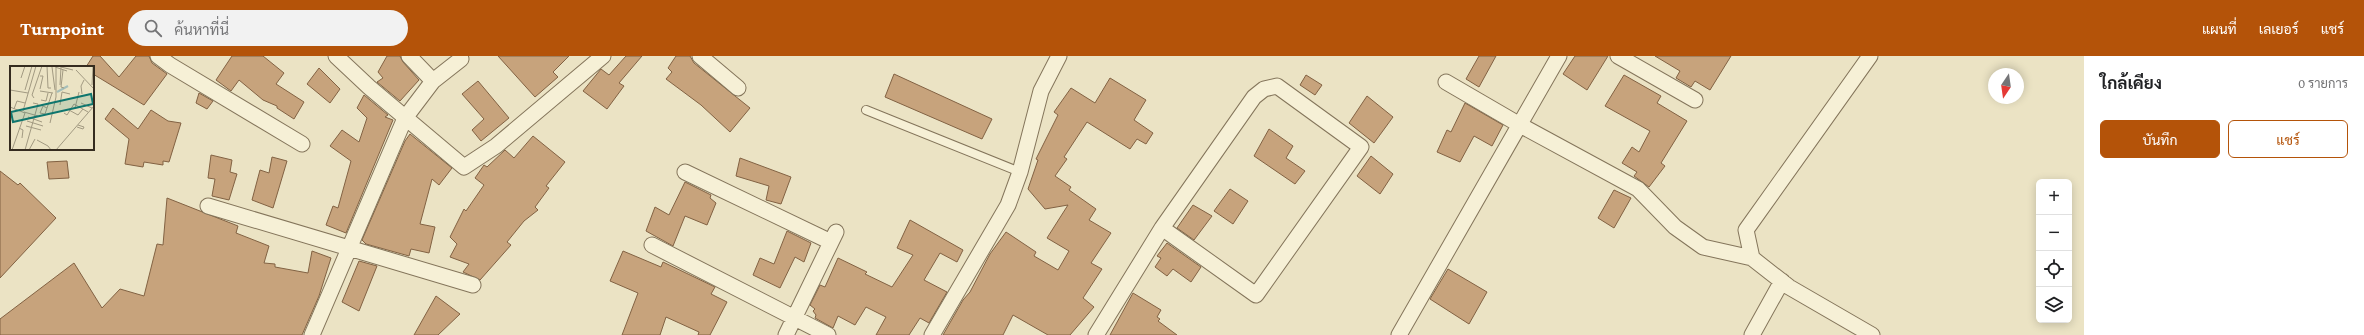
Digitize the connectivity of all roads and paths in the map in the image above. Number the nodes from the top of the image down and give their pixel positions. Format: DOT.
graph roads {
  1 [pos="158,56"];
  2 [pos="336,56"];
  3 [pos="409,56"];
  4 [pos="604,56"];
  5 [pos="700,56"];
  6 [pos="1060,56"];
  7 [pos="1559,56"];
  8 [pos="1618,56"];
  9 [pos="1870,56"];
  10 [pos="461,59"];
  11 [pos="433,81"];
  12 [pos="1446,82"];
  13 [pos="738,88"];
  14 [pos="1695,100"];
  15 [pos="866,110"];
  16 [pos="405,118"];
  17 [pos="1520,125"];
  18 [pos="302,144"];
  19 [pos="684,172"];
  20 [pos="1020,172"];
  21 [pos="208,206"];
  22 [pos="1162,228"];
  23 [pos="652,245"];
  24 [pos="349,249"];
  25 [pos="1752,258"];
  26 [pos="1782,281"];
  27 [pos="473,285"];
  28 [pos="795,317"];
  29 [pos="312,335"];
  30 [pos="786,335"];
  31 [pos="828,335"];
  32 [pos="932,335"];
  33 [pos="1096,335"];
  34 [pos="1399,335"];
  35 [pos="1752,335"];
  36 [pos="1872,335"];
  1 -- 18 [label="street"];
  2 -- 16 [label="street"];
  3 -- 11 [label="street"];
  4 -- 16 [label="street"];
  5 -- 13 [label="street"];
  6 -- 20 [label="street"];
  7 -- 17 [label="street"];
  8 -- 14 [label="street"];
  9 -- 25 [label="street"];
  10 -- 11 [label="street"];
  11 -- 16 [label="street"];
  12 -- 17 [label="street"];
  15 -- 20 [label="lane"];
  16 -- 24 [label="street"];
  17 -- 25 [label="street"];
  17 -- 34 [label="street"];
  19 -- 28 [label="street"];
  20 -- 32 [label="street"];
  21 -- 24 [label="street"];
  22 -- 22 [label="street"];
  22 -- 33 [label="street"];
  23 -- 28 [label="street"];
  24 -- 27 [label="street"];
  24 -- 29 [label="street"];
  25 -- 26 [label="street"];
  26 -- 35 [label="street"];
  26 -- 36 [label="street"];
  28 -- 30 [label="street"];
  28 -- 31 [label="street"];
}
